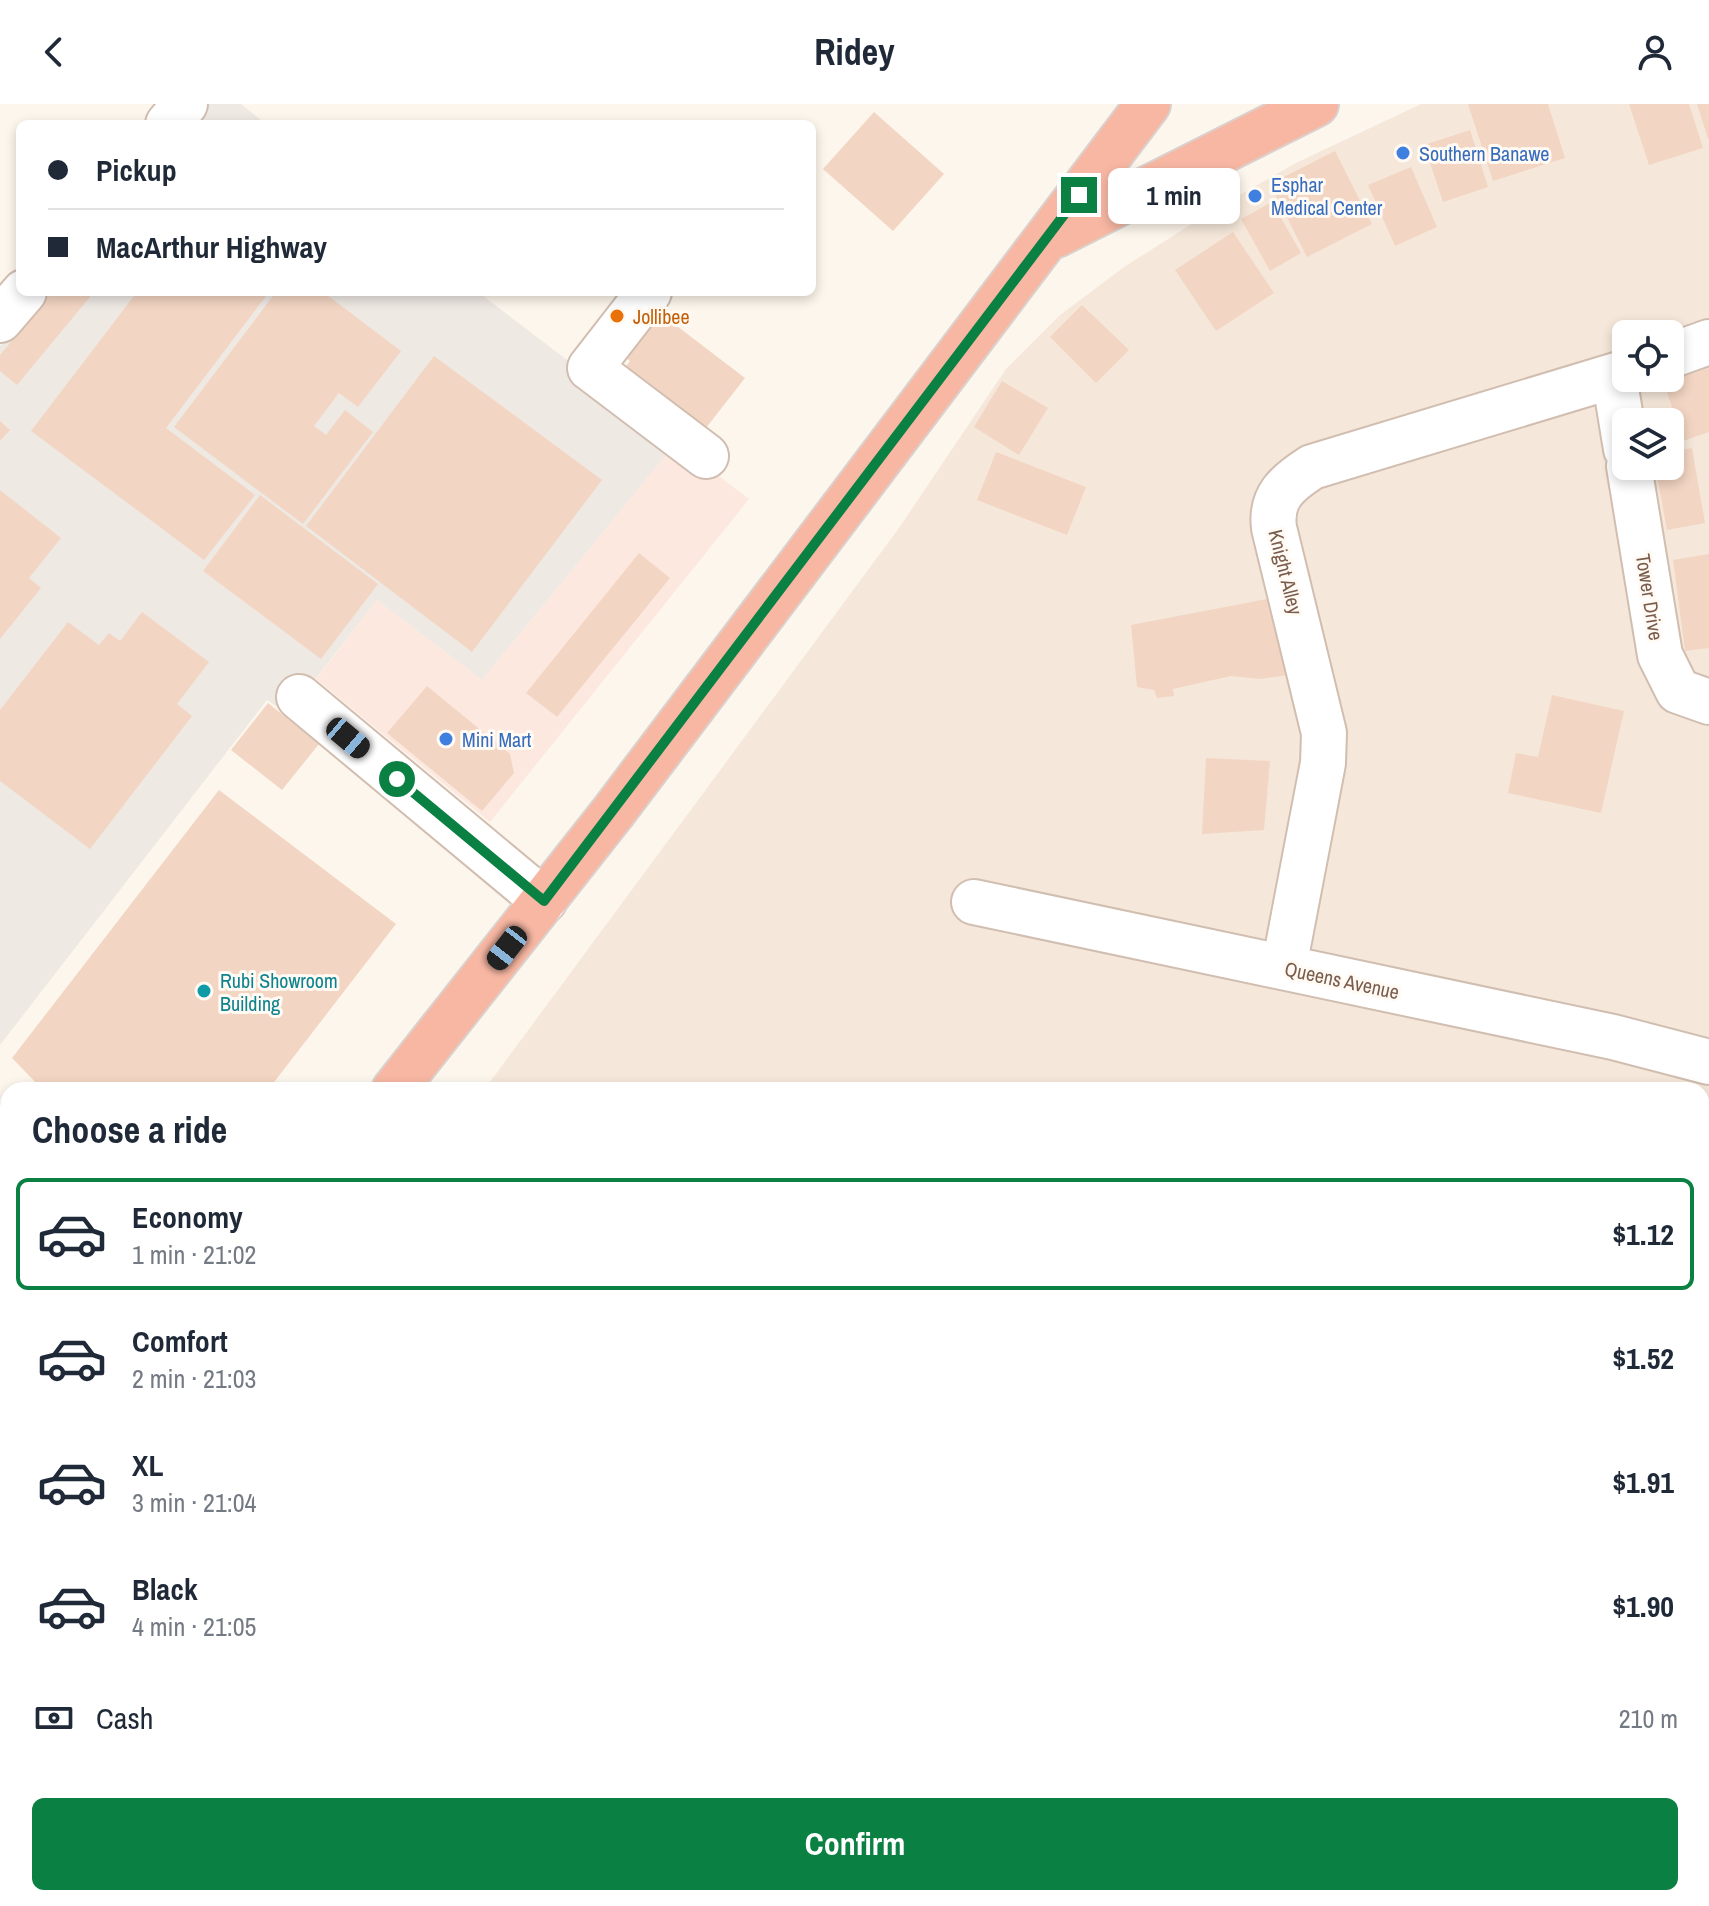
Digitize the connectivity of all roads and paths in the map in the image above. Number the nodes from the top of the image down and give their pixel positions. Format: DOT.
graph roads {
  1 [pos="185,104"];
  2 [pos="1148,104"];
  3 [pos="1316,104"];
  4 [pos="171,120"];
  5 [pos="1043,242"];
  6 [pos="21,296"];
  7 [pos="646,296"];
  8 [pos="0,320"];
  9 [pos="1709,342"];
  10 [pos="1684,351"];
  11 [pos="1612,376"];
  12 [pos="706,456"];
  13 [pos="1631,480"];
  14 [pos="299,697"];
  15 [pos="1709,702"];
  16 [pos="544,901"];
  17 [pos="974,902"];
  18 [pos="1284,967"];
  19 [pos="1709,1062"];
  20 [pos="400,1082"];
  1 -- 4 [label="street"];
  2 -- 5 [label="highway"];
  3 -- 5 [label="highway"];
  5 -- 16 [label="highway"];
  6 -- 8 [label="street"];
  7 -- 12 [label="street"];
  9 -- 10 [label="street"];
  11 -- 18 [label="street, Knight Alley"];
  13 -- 15 [label="street, Tower Drive"];
  14 -- 16 [label="street"];
  16 -- 20 [label="highway"];
  17 -- 18 [label="street, Queens Avenue"];
  18 -- 19 [label="street, Queens Avenue"];
}
